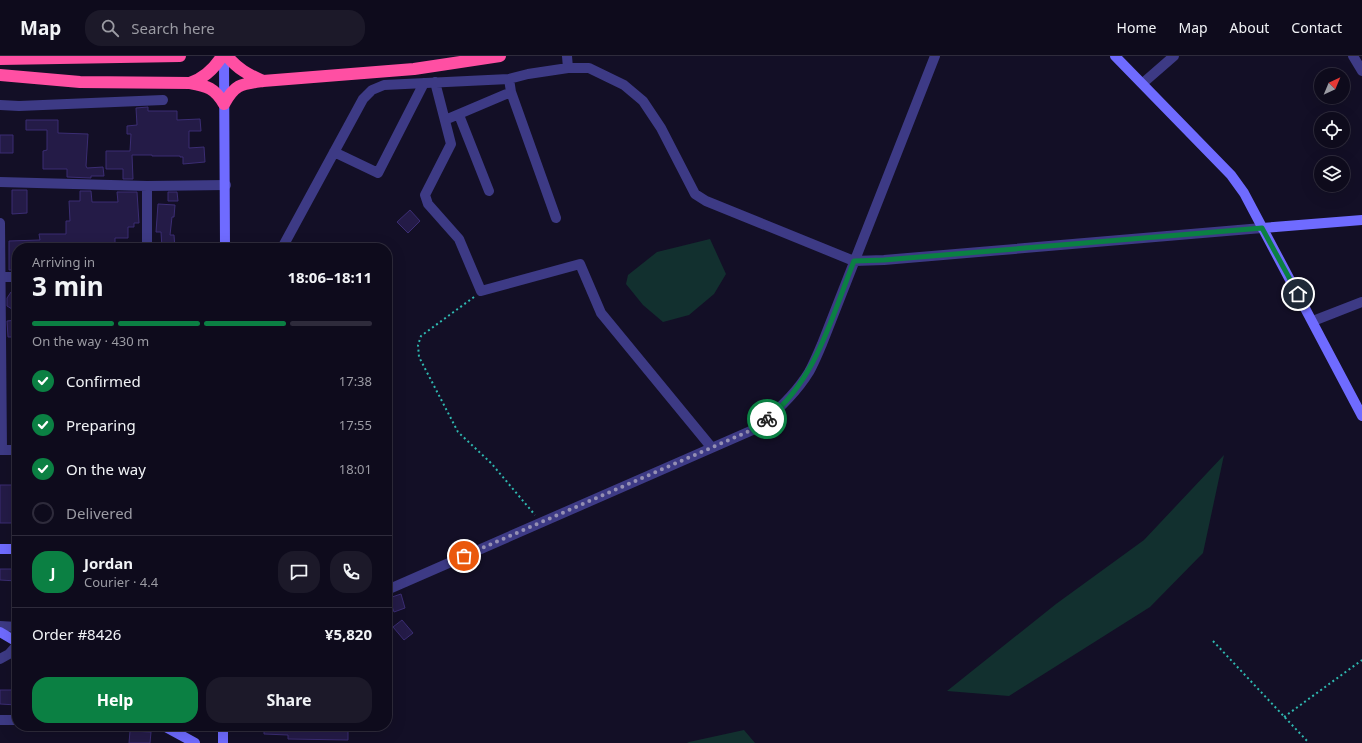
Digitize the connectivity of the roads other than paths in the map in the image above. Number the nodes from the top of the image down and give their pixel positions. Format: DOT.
graph roads {
  1 [pos="180,56"];
  2 [pos="224,56"];
  3 [pos="500,56"];
  4 [pos="935,56"];
  5 [pos="1115,56"];
  6 [pos="1174,56"];
  7 [pos="1353,56"];
  8 [pos="0,59"];
  9 [pos="567,62"];
  10 [pos="1362,70"];
  11 [pos="0,75"];
  12 [pos="509,79"];
  13 [pos="263,81"];
  14 [pos="190,83"];
  15 [pos="429,83"];
  16 [pos="1143,84"];
  17 [pos="511,92"];
  18 [pos="163,100"];
  19 [pos="224,104"];
  20 [pos="0,105"];
  21 [pos="459,115"];
  22 [pos="444,120"];
  23 [pos="334,152"];
  24 [pos="0,182"];
  25 [pos="226,185"];
  26 [pos="147,186"];
  27 [pos="489,191"];
  28 [pos="556,218"];
  29 [pos="1362,220"];
  30 [pos="0,223"];
  31 [pos="1262,228"];
  32 [pos="147,243"];
  33 [pos="225,243"];
  34 [pos="285,243"];
  35 [pos="854,261"];
  36 [pos="12,276"];
  37 [pos="1,277"];
  38 [pos="1362,302"];
  39 [pos="1312,321"];
  40 [pos="1,332"];
  41 [pos="1362,416"];
  42 [pos="712,448"];
  43 [pos="1,450"];
  44 [pos="12,450"];
  45 [pos="0,549"];
  46 [pos="12,550"];
  47 [pos="392,588"];
  48 [pos="0,626"];
  49 [pos="12,627"];
  50 [pos="0,632"];
  51 [pos="12,639"];
  52 [pos="12,651"];
  53 [pos="0,659"];
  54 [pos="0,720"];
  55 [pos="12,720"];
  56 [pos="173,731"];
  57 [pos="223,731"];
  58 [pos="195,743"];
  59 [pos="223,743"];
  1 -- 8 [label="highway"];
  2 -- 13 [label="highway"];
  2 -- 14 [label="highway"];
  2 -- 19 [label="street"];
  3 -- 13 [label="highway"];
  4 -- 35 [label="street"];
  5 -- 16 [label="street"];
  6 -- 16 [label="street"];
  7 -- 10 [label="street"];
  9 -- 12 [label="street"];
  9 -- 35 [label="street"];
  11 -- 14 [label="highway"];
  12 -- 15 [label="street"];
  12 -- 17 [label="street"];
  13 -- 19 [label="highway"];
  14 -- 19 [label="highway"];
  15 -- 22 [label="street"];
  15 -- 23 [label="street"];
  15 -- 23 [label="street"];
  16 -- 31 [label="street"];
  17 -- 21 [label="street"];
  17 -- 28 [label="street"];
  18 -- 20 [label="street"];
  19 -- 25 [label="street"];
  21 -- 22 [label="street"];
  21 -- 27 [label="street"];
  22 -- 42 [label="street"];
  23 -- 34 [label="street"];
  24 -- 26 [label="street"];
  25 -- 26 [label="street"];
  25 -- 33 [label="street"];
  26 -- 32 [label="street"];
  29 -- 31 [label="street"];
  30 -- 37 [label="street"];
  31 -- 35 [label="street"];
  31 -- 39 [label="street"];
  35 -- 42 [label="street"];
  36 -- 37 [label="street"];
  37 -- 40 [label="street"];
  38 -- 39 [label="street"];
  39 -- 41 [label="street"];
  40 -- 43 [label="street"];
  42 -- 47 [label="street"];
  43 -- 44 [label="street"];
  45 -- 46 [label="street"];
  48 -- 49 [label="street"];
  50 -- 51 [label="street"];
  52 -- 53 [label="street"];
  54 -- 55 [label="street"];
  56 -- 58 [label="street"];
  57 -- 59 [label="street"];
}
